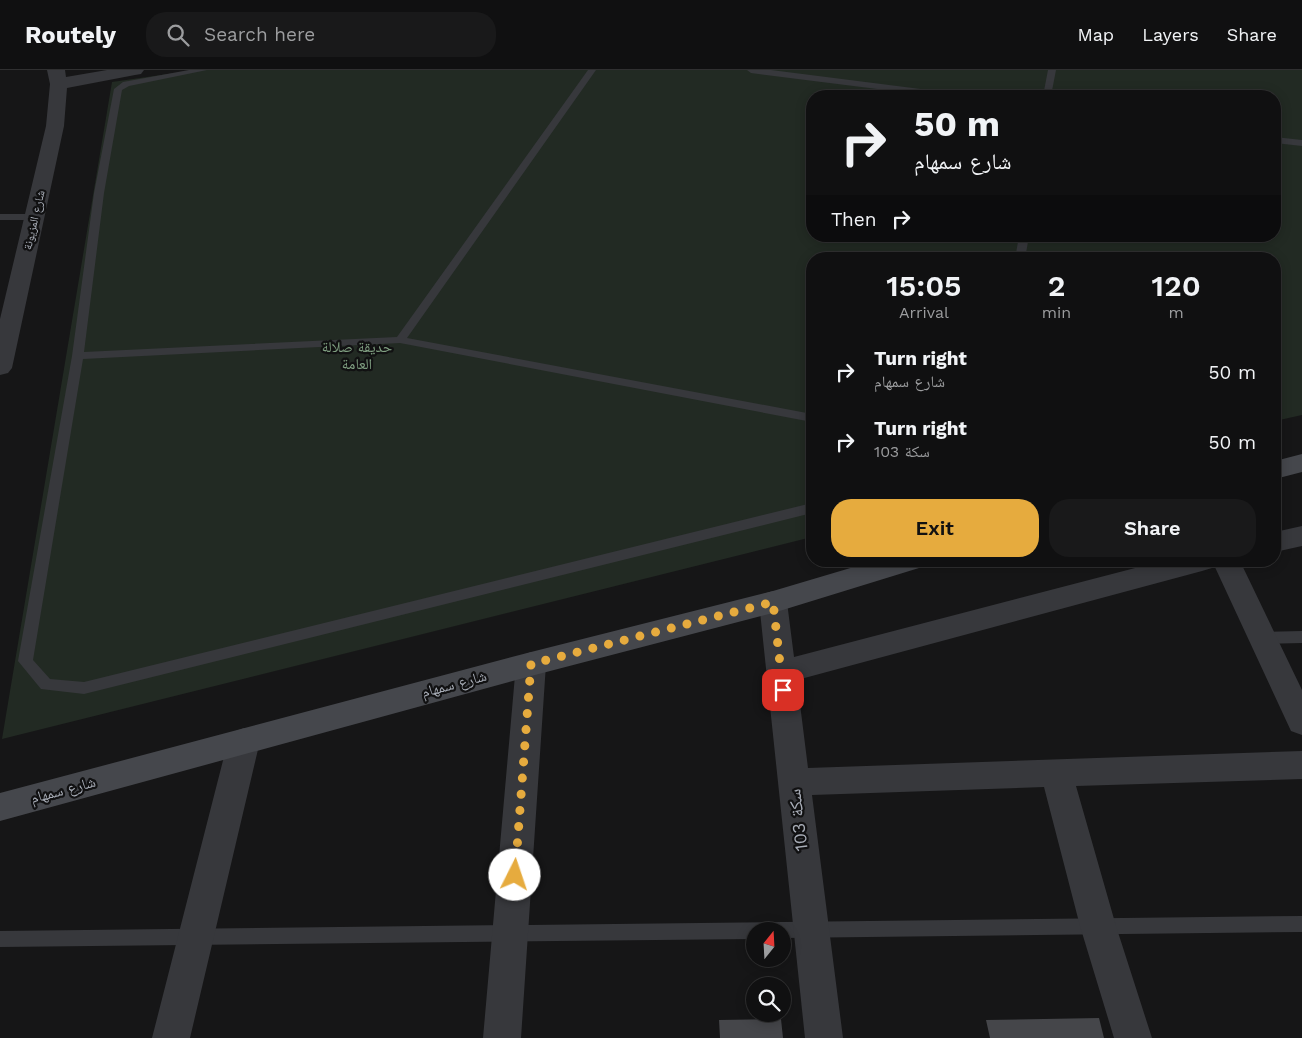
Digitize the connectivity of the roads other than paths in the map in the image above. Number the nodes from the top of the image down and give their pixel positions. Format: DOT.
graph roads {
  1 [pos="135,70"];
  2 [pos="203,70"];
  3 [pos="592,70"];
  4 [pos="751,70"];
  5 [pos="1052,70"];
  6 [pos="57,77"];
  7 [pos="906,90"];
  8 [pos="1049,90"];
  9 [pos="1281,141"];
  10 [pos="1302,143"];
  11 [pos="0,217"];
  12 [pos="35,217"];
  13 [pos="400,340"];
  14 [pos="78,356"];
  15 [pos="0,368"];
  16 [pos="806,417"];
  17 [pos="1302,463"];
  18 [pos="1281,468"];
  19 [pos="806,509"];
  20 [pos="1302,536"];
  21 [pos="1281,541"];
  22 [pos="889,567"];
  23 [pos="1179,567"];
  24 [pos="1229,567"];
  25 [pos="773,602"];
  26 [pos="1302,637"];
  27 [pos="1262,638"];
  28 [pos="531,664"];
  29 [pos="780,672"];
  30 [pos="1302,722"];
  31 [pos="244,741"];
  32 [pos="1302,765"];
  33 [pos="1056,772"];
  34 [pos="794,782"];
  35 [pos="0,807"];
  36 [pos="1302,924"];
  37 [pos="1098,926"];
  38 [pos="811,930"];
  39 [pos="510,933"];
  40 [pos="196,937"];
  41 [pos="0,939"];
  42 [pos="171,1038"];
  43 [pos="502,1038"];
  44 [pos="824,1038"];
  45 [pos="1134,1038"];
  1 -- 6 [label="street"];
  2 -- 14 [label="lane"];
  3 -- 13 [label="lane"];
  4 -- 7 [label="lane"];
  5 -- 8 [label="lane"];
  6 -- 12 [label="street, شارع المزيونة"];
  9 -- 10 [label="lane"];
  11 -- 12 [label="lane"];
  12 -- 15 [label="street, شارع المزيونة"];
  13 -- 14 [label="lane"];
  13 -- 16 [label="lane"];
  14 -- 19 [label="lane"];
  17 -- 18 [label="street"];
  20 -- 21 [label="street"];
  22 -- 25 [label="street, شارع سمهام"];
  23 -- 29 [label="street"];
  24 -- 27 [label="street"];
  25 -- 28 [label="street, شارع سمهام"];
  25 -- 29 [label="street, سكة 103"];
  26 -- 27 [label="lane"];
  27 -- 30 [label="street"];
  28 -- 31 [label="street, شارع سمهام"];
  28 -- 39 [label="street"];
  29 -- 34 [label="street, سكة 103"];
  31 -- 35 [label="street, شارع سمهام"];
  31 -- 40 [label="street"];
  32 -- 33 [label="street"];
  33 -- 34 [label="street"];
  33 -- 37 [label="street"];
  34 -- 38 [label="street, سكة 103"];
  36 -- 37 [label="lane"];
  37 -- 38 [label="lane"];
  37 -- 45 [label="street"];
  38 -- 39 [label="lane"];
  38 -- 44 [label="street, سكة 103"];
  39 -- 40 [label="lane"];
  39 -- 43 [label="street"];
  40 -- 41 [label="lane"];
  40 -- 42 [label="street"];
}
